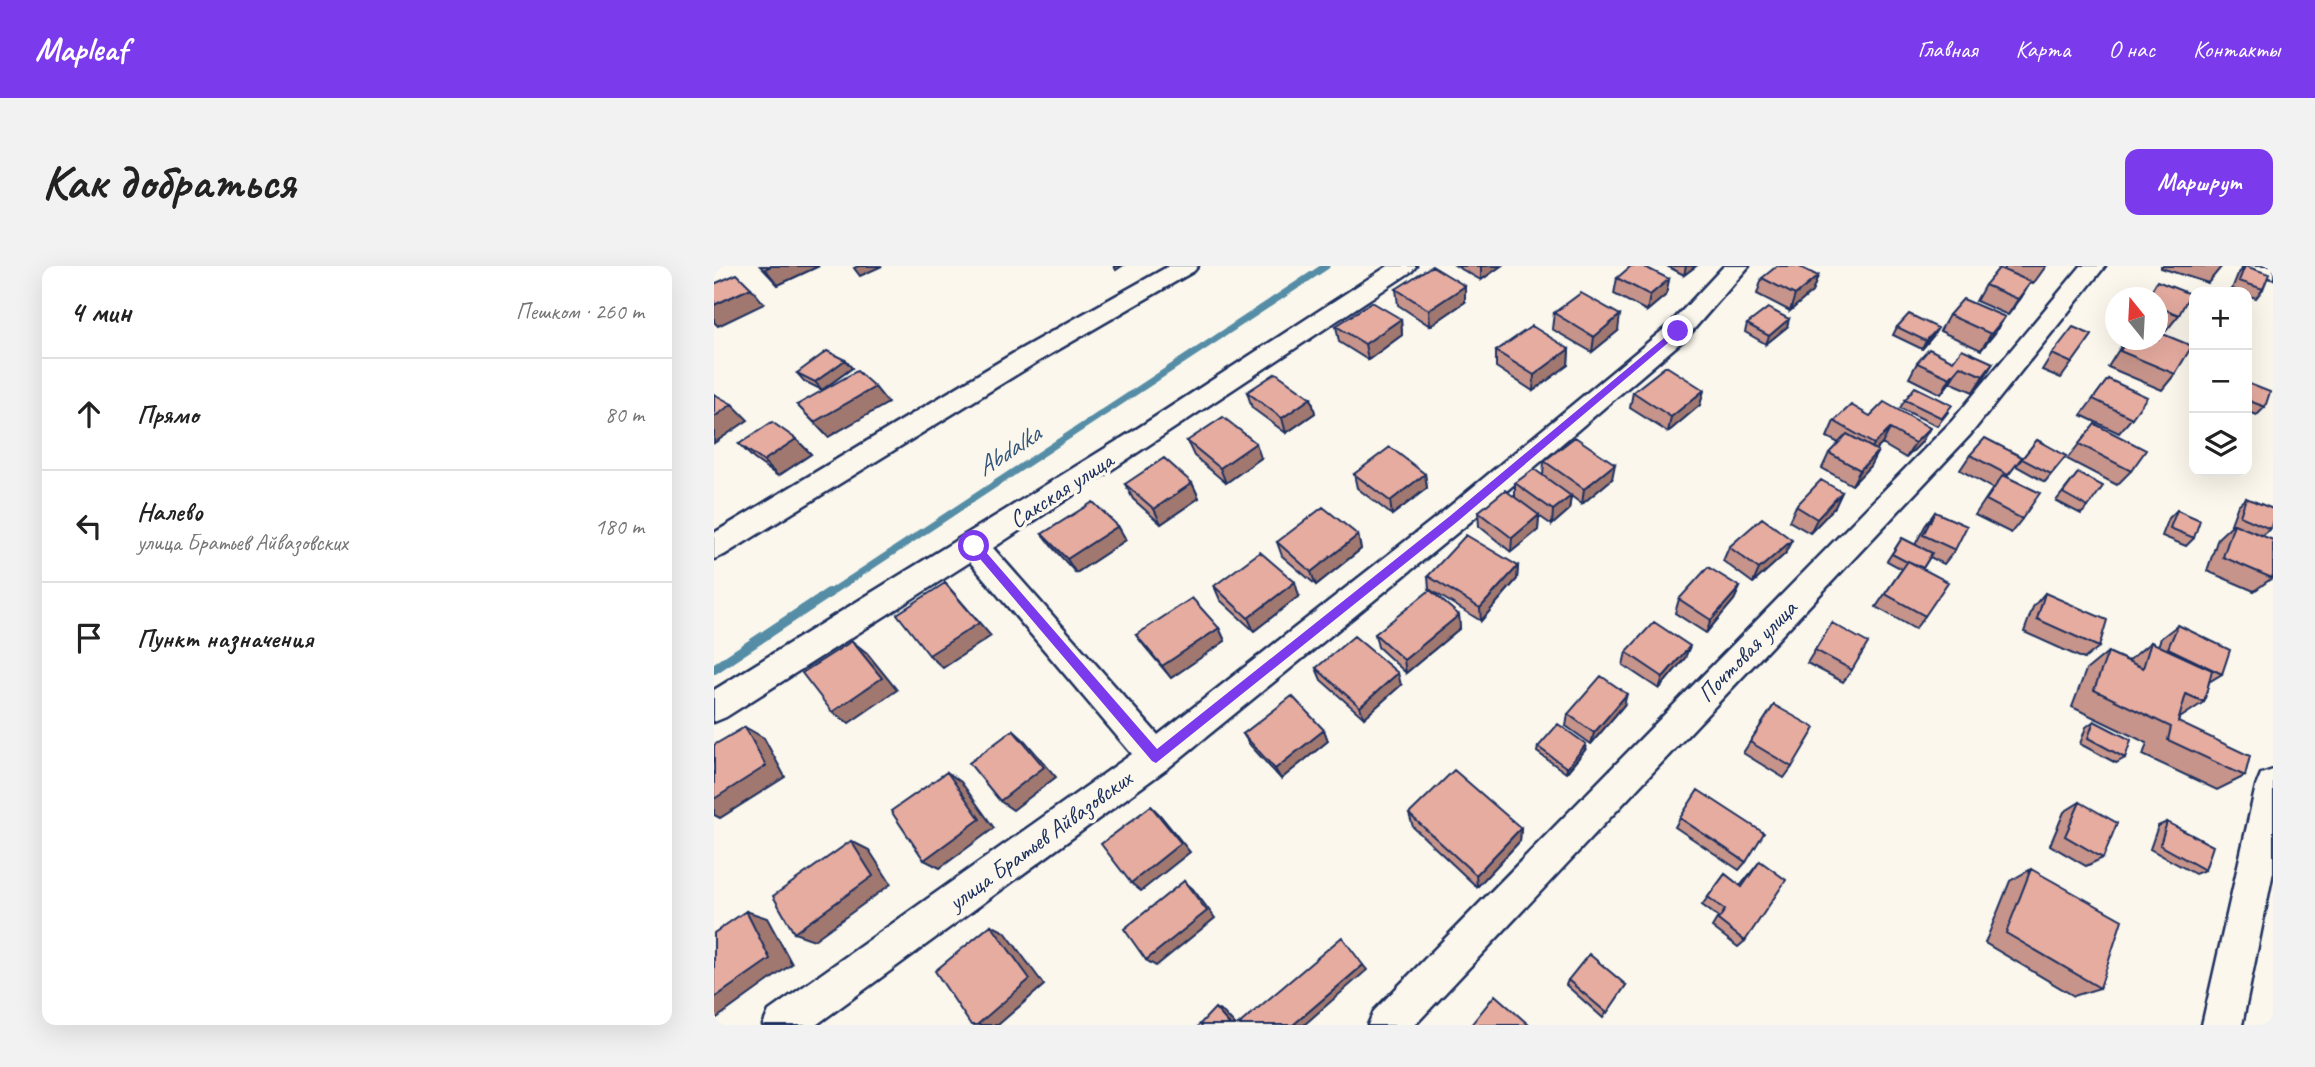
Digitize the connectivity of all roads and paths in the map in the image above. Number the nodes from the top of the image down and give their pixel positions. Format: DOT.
graph roads {
  1 [pos="1186,266"];
  2 [pos="1404,266"];
  3 [pos="1737,266"];
  4 [pos="2093,266"];
  5 [pos="2254,266"];
  6 [pos="2273,271"];
  7 [pos="974,546"];
  8 [pos="714,547"];
  9 [pos="714,707"];
  10 [pos="1156,757"];
  11 [pos="2273,786"];
  12 [pos="783,1025"];
  13 [pos="1388,1025"];
  14 [pos="2222,1025"];
  1 -- 8 [label="street"];
  2 -- 7 [label="street, Сакская улица"];
  3 -- 10 [label="street, улица Братьев Айвазовских"];
  4 -- 13 [label="street, Почтовая улица"];
  5 -- 6 [label="street"];
  7 -- 9 [label="street, Сакская улица"];
  7 -- 10 [label="street"];
  10 -- 12 [label="street, улица Братьев Айвазовских"];
  11 -- 14 [label="street"];
}
